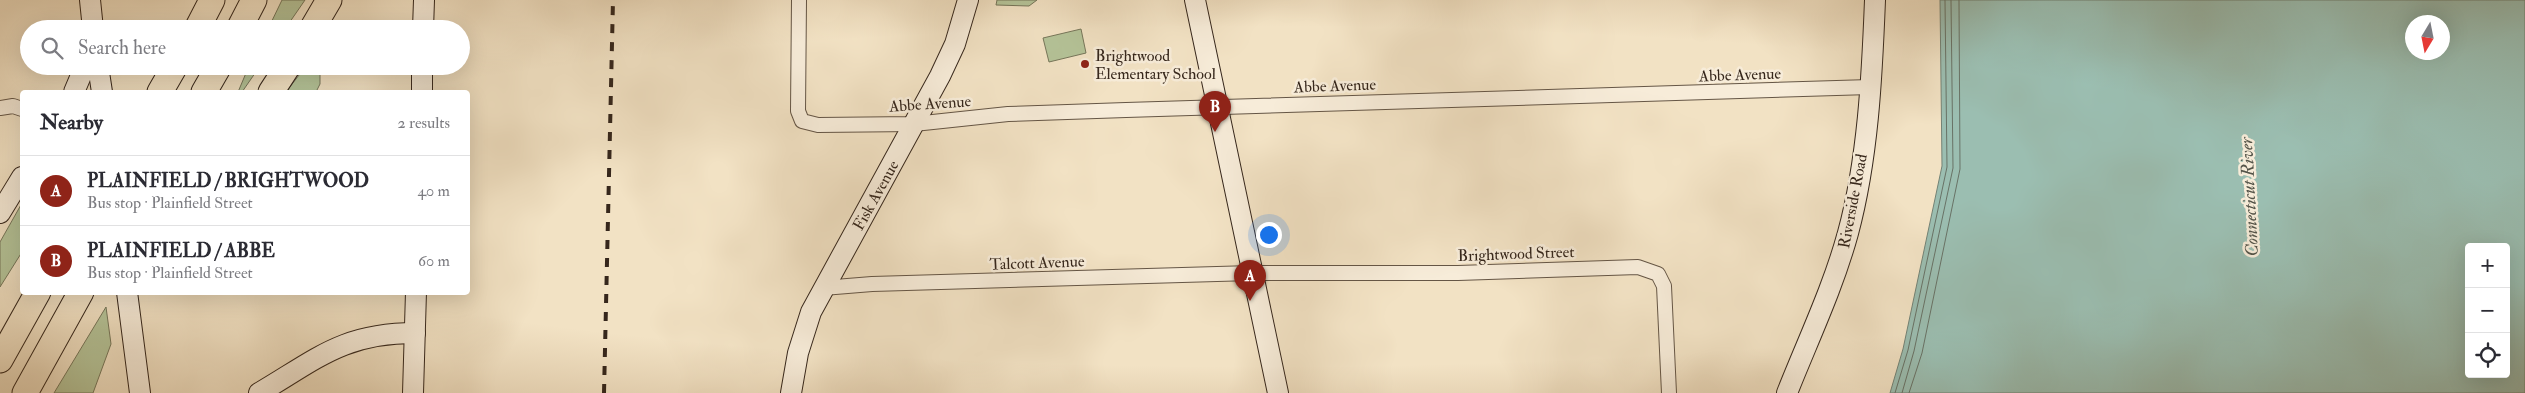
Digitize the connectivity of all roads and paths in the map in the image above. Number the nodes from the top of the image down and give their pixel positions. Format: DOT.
graph roads {
  1 [pos="90,0"];
  2 [pos="212,0"];
  3 [pos="254,0"];
  4 [pos="328,0"];
  5 [pos="424,0"];
  6 [pos="800,0"];
  7 [pos="968,0"];
  8 [pos="1195,0"];
  9 [pos="1875,0"];
  10 [pos="92,20"];
  11 [pos="202,20"];
  12 [pos="244,20"];
  13 [pos="316,20"];
  14 [pos="423,20"];
  15 [pos="81,75"];
  16 [pos="99,75"];
  17 [pos="170,75"];
  18 [pos="214,75"];
  19 [pos="282,75"];
  20 [pos="422,75"];
  21 [pos="1870,87"];
  22 [pos="75,90"];
  23 [pos="102,90"];
  24 [pos="161,90"];
  25 [pos="205,90"];
  26 [pos="271,90"];
  27 [pos="422,90"];
  28 [pos="1217,106"];
  29 [pos="0,108"];
  30 [pos="20,108"];
  31 [pos="914,124"];
  32 [pos="20,180"];
  33 [pos="0,213"];
  34 [pos="1252,273"];
  35 [pos="823,288"];
  36 [pos="36,295"];
  37 [pos="127,295"];
  38 [pos="416,295"];
  39 [pos="92,296"];
  40 [pos="415,333"];
  41 [pos="0,360"];
  42 [pos="30,383"];
  43 [pos="140,393"];
  44 [pos="259,393"];
  45 [pos="413,393"];
  46 [pos="791,393"];
  47 [pos="1278,393"];
  48 [pos="1669,393"];
  49 [pos="1787,393"];
  1 -- 10 [label="street"];
  2 -- 11 [label="highway"];
  3 -- 12 [label="highway"];
  4 -- 13 [label="highway"];
  5 -- 14 [label="street"];
  6 -- 31 [label="street, Abbe Avenue"];
  7 -- 31 [label="street, Fisk Avenue"];
  8 -- 28 [label="street"];
  9 -- 21 [label="street, Riverside Road"];
  15 -- 22 [label="street"];
  16 -- 23 [label="street"];
  17 -- 24 [label="highway"];
  18 -- 25 [label="highway"];
  19 -- 26 [label="highway"];
  20 -- 27 [label="street"];
  21 -- 28 [label="street, Abbe Avenue"];
  21 -- 49 [label="street, Riverside Road"];
  28 -- 31 [label="street, Abbe Avenue"];
  28 -- 34 [label="street"];
  29 -- 30 [label="street"];
  31 -- 35 [label="street, Fisk Avenue"];
  32 -- 33 [label="street"];
  34 -- 35 [label="street, Talcott Avenue"];
  34 -- 47 [label="street"];
  34 -- 48 [label="street, Brightwood Street"];
  35 -- 46 [label="street, Fisk Avenue"];
  36 -- 41 [label="highway"];
  37 -- 43 [label="street"];
  38 -- 40 [label="street"];
  39 -- 42 [label="highway"];
  40 -- 44 [label="street"];
  40 -- 45 [label="street"];
}
